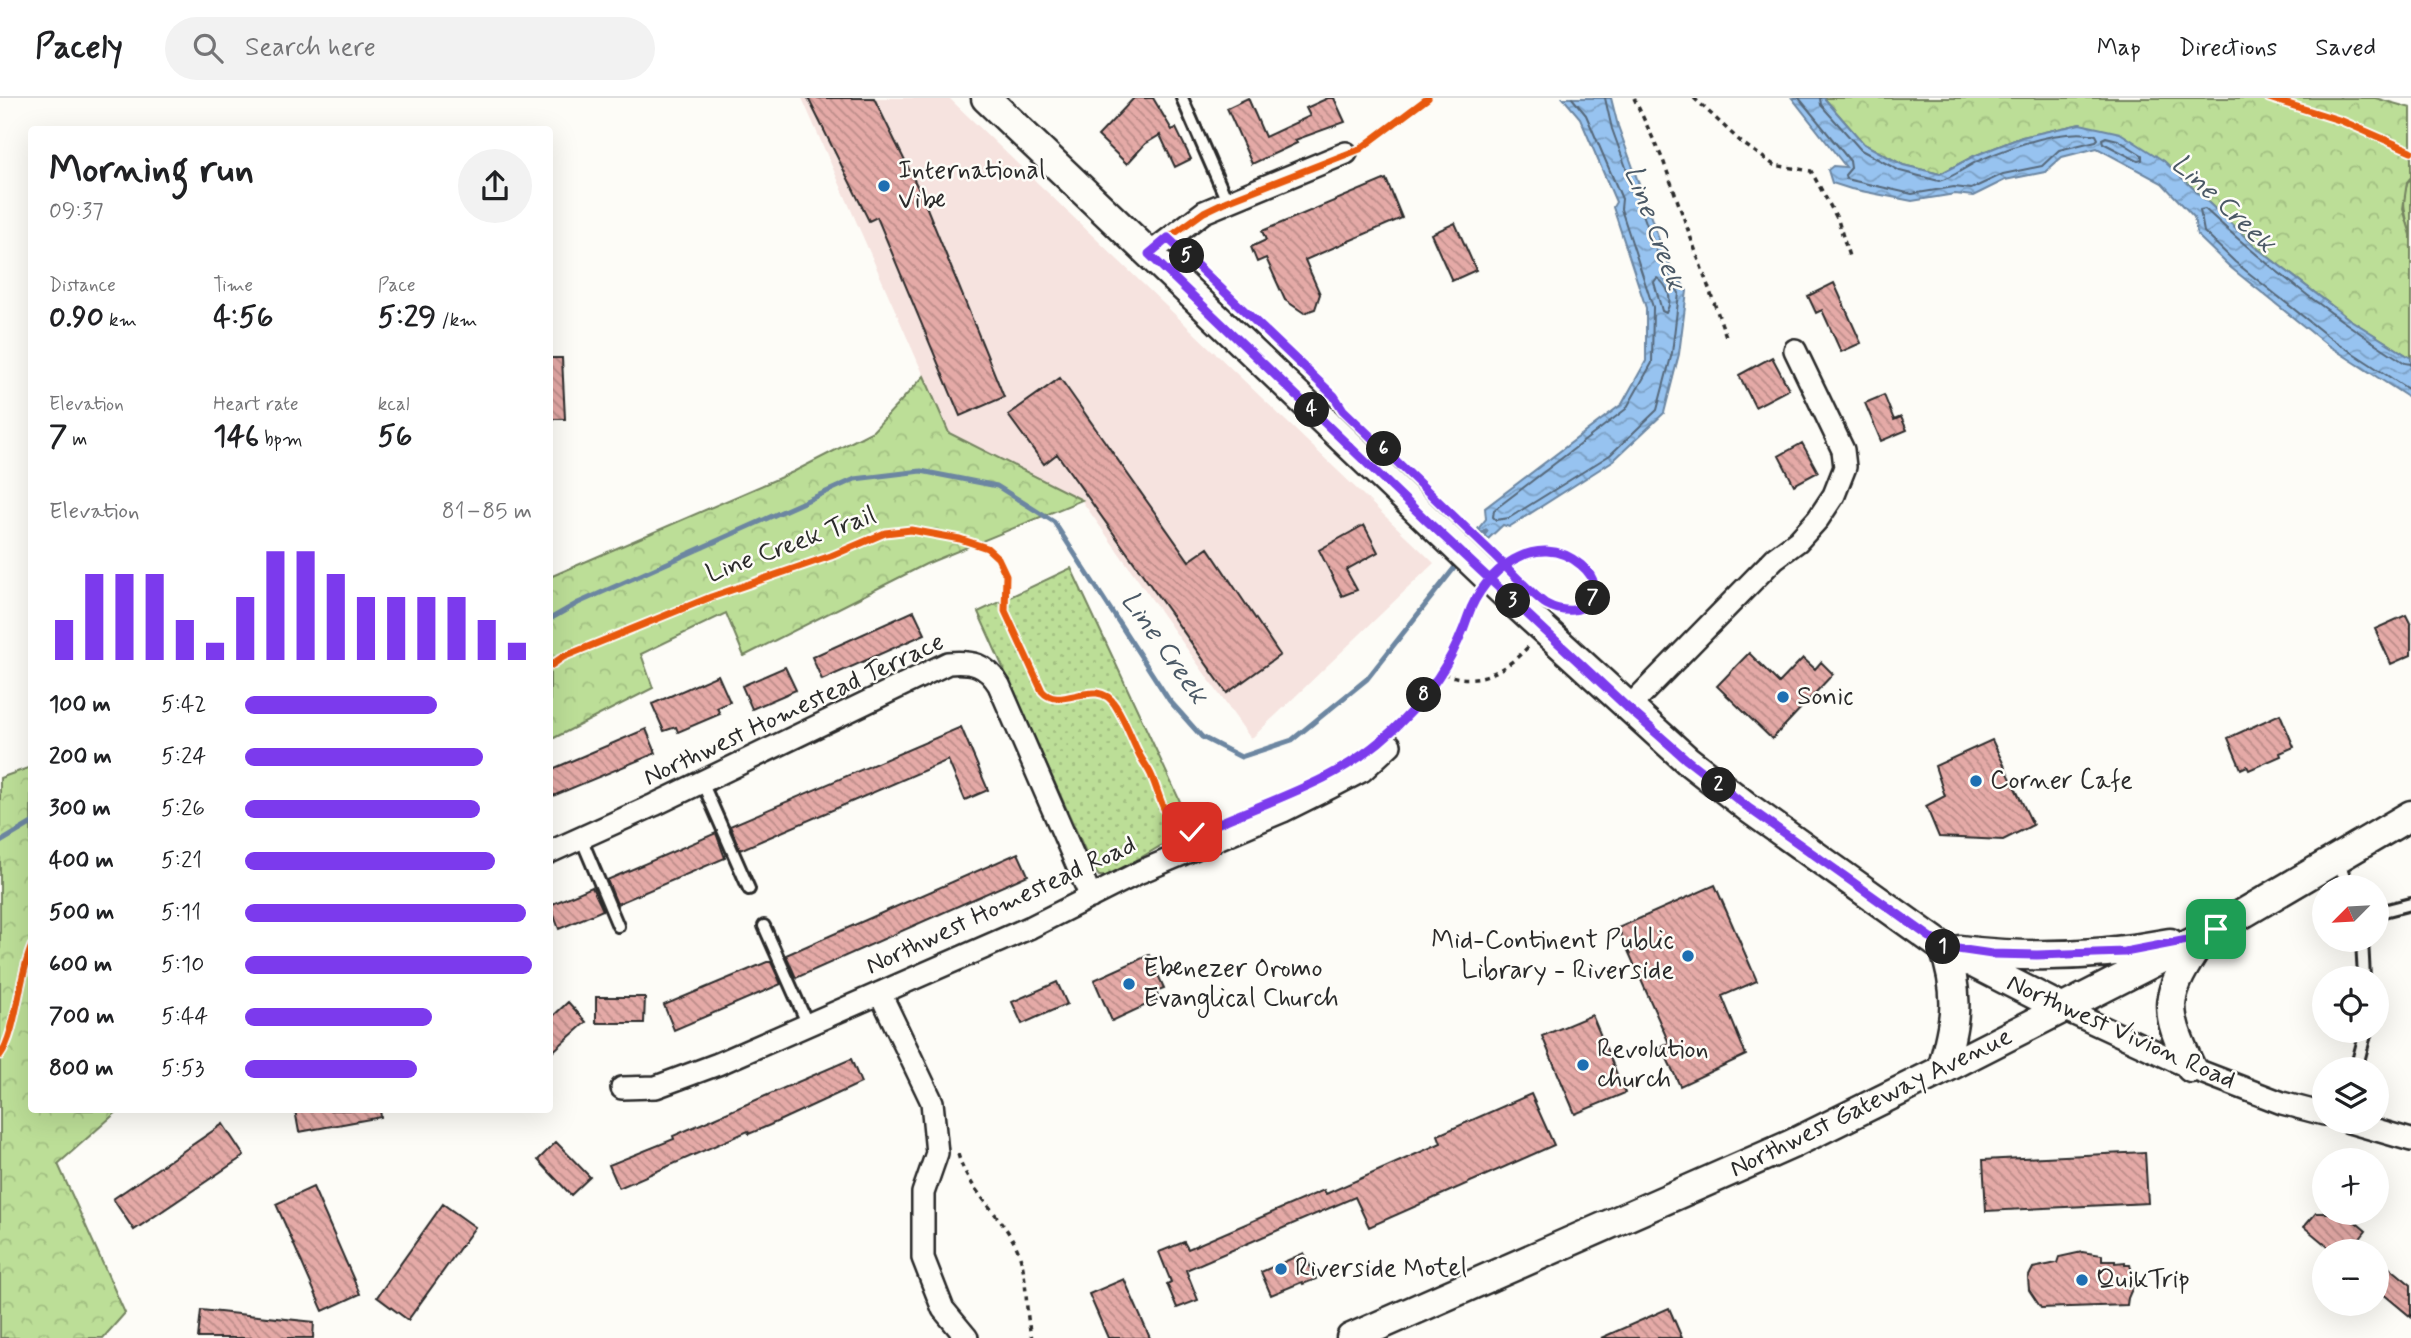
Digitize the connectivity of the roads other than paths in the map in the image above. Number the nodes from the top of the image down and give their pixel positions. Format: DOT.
graph roads {
  1 [pos="986,98"];
  2 [pos="1182,98"];
  3 [pos="1346,153"];
  4 [pos="1227,201"];
  5 [pos="1149,254"];
  6 [pos="1795,350"];
  7 [pos="1628,708"];
  8 [pos="1390,745"];
  9 [pos="702,782"];
  10 [pos="2411,815"];
  11 [pos="580,838"];
  12 [pos="553,851"];
  13 [pos="2338,858"];
  14 [pos="2344,875"];
  15 [pos="749,889"];
  16 [pos="1091,897"];
  17 [pos="2411,904"];
  18 [pos="2389,910"];
  19 [pos="618,926"];
  20 [pos="765,926"];
  21 [pos="2203,937"];
  22 [pos="1944,947"];
  23 [pos="880,993"];
  24 [pos="2061,1008"];
  25 [pos="808,1025"];
  26 [pos="2191,1068"];
  27 [pos="1942,1070"];
  28 [pos="622,1088"];
  29 [pos="2312,1111"];
  30 [pos="2389,1134"];
  31 [pos="2411,1140"];
  32 [pos="967,1338"];
  33 [pos="1351,1338"];
  1 -- 5 [label="main road, Northwest Vivion Road"];
  2 -- 4 [label="lane"];
  3 -- 4 [label="street"];
  4 -- 5 [label="street"];
  5 -- 7 [label="main road, Northwest Vivion Road"];
  6 -- 7 [label="street"];
  7 -- 22 [label="main road, Northwest Vivion Road"];
  8 -- 16 [label="street, Northwest Homestead Road"];
  9 -- 11 [label="street, Northwest Homestead Terrace"];
  9 -- 15 [label="lane"];
  9 -- 16 [label="street, Northwest Homestead Terrace"];
  10 -- 13 [label="main road, Northwest Gateway Avenue"];
  11 -- 12 [label="street, Northwest Homestead Terrace"];
  11 -- 19 [label="lane"];
  13 -- 14 [label="lane"];
  13 -- 21 [label="main road, Northwest Gateway Avenue"];
  16 -- 23 [label="street, Northwest Homestead Road"];
  17 -- 18 [label="lane"];
  20 -- 25 [label="lane"];
  21 -- 22 [label="main road"];
  21 -- 24 [label="main road, Northwest Gateway Avenue"];
  21 -- 26 [label="main road"];
  22 -- 24 [label="main road, Northwest Vivion Road"];
  22 -- 27 [label="main road"];
  23 -- 25 [label="street, Northwest Homestead Road"];
  23 -- 32 [label="street"];
  24 -- 26 [label="street, Northwest Vivion Road"];
  24 -- 27 [label="main road, Northwest Gateway Avenue"];
  25 -- 28 [label="street, Northwest Homestead Road"];
  26 -- 29 [label="street, Northwest Vivion Road"];
  27 -- 33 [label="main road, Northwest Gateway Avenue"];
  30 -- 31 [label="street"];
}
